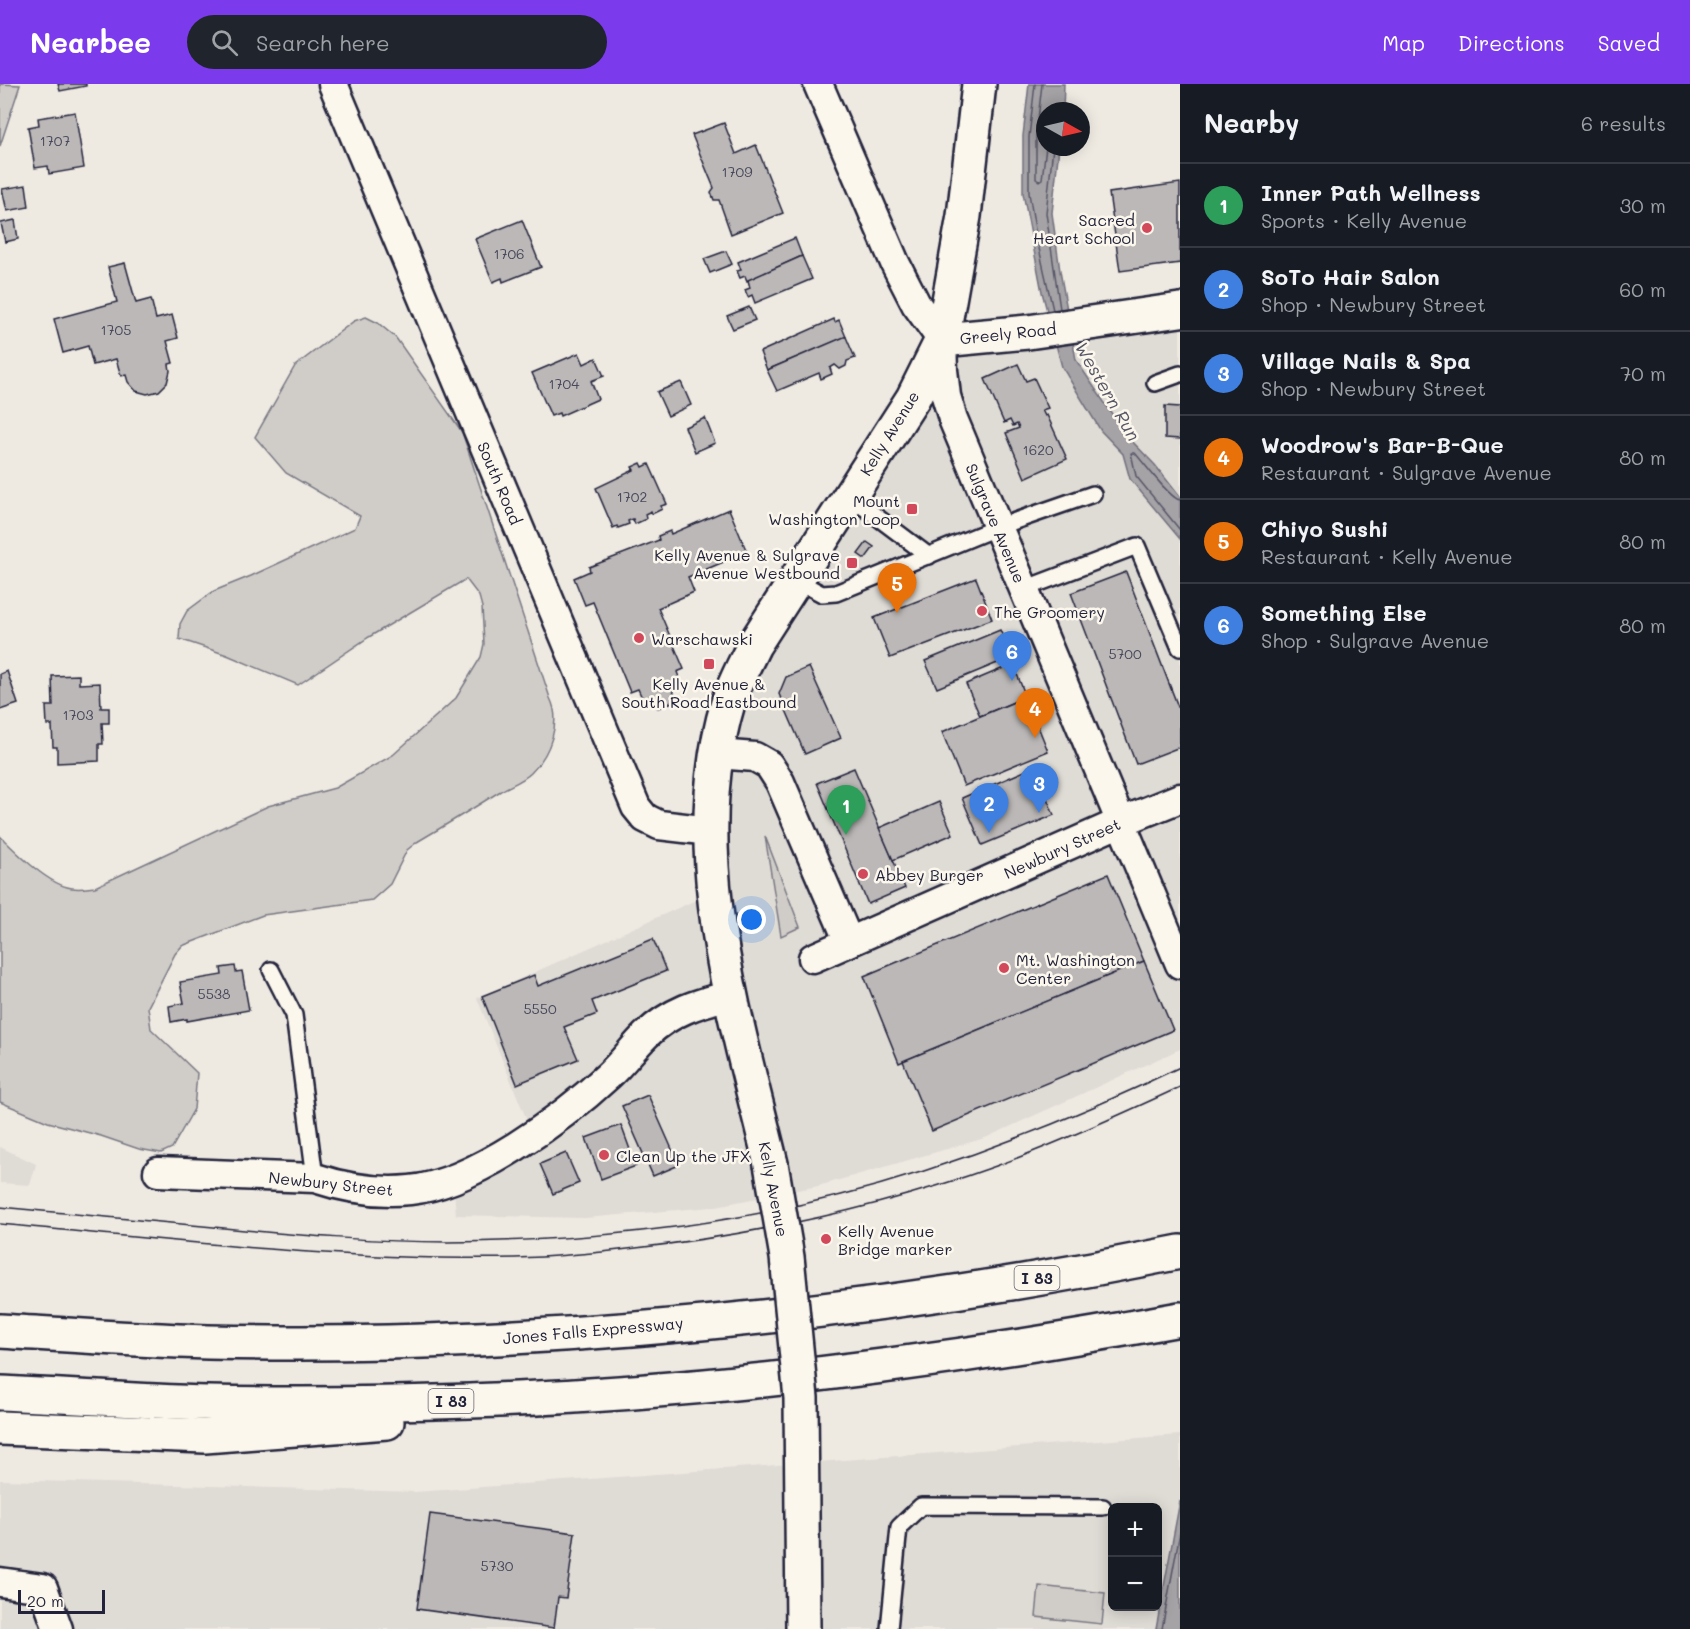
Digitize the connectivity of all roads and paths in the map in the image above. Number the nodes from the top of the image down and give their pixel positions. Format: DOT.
graph roads {
  1 [pos="333,84"];
  2 [pos="818,84"];
  3 [pos="979,84"];
  4 [pos="1180,310"];
  5 [pos="942,340"];
  6 [pos="1180,374"];
  7 [pos="1155,382"];
  8 [pos="1094,494"];
  9 [pos="849,496"];
  10 [pos="998,527"];
  11 [pos="928,556"];
  12 [pos="796,580"];
  13 [pos="1024,589"];
  14 [pos="1180,648"];
  15 [pos="717,754"];
  16 [pos="1180,798"];
  17 [pos="1121,822"];
  18 [pos="710,831"];
  19 [pos="849,942"];
  20 [pos="813,958"];
  21 [pos="1180,963"];
  22 [pos="271,970"];
  23 [pos="731,995"];
  24 [pos="158,1172"];
  25 [pos="315,1178"];
  26 [pos="1180,1252"];
  27 [pos="1180,1319"];
  28 [pos="0,1331"];
  29 [pos="0,1393"];
  30 [pos="577,1395"];
  31 [pos="0,1428"];
  32 [pos="1103,1507"];
  33 [pos="0,1582"];
  34 [pos="58,1629"];
  35 [pos="802,1629"];
  36 [pos="889,1629"];
  1 -- 18 [label="street, South Road"];
  2 -- 5 [label="street"];
  3 -- 5 [label="main road, Kelly Avenue"];
  4 -- 5 [label="main road, Greely Road"];
  5 -- 9 [label="main road, Kelly Avenue"];
  5 -- 10 [label="street, Sulgrave Avenue"];
  6 -- 7 [label="lane"];
  8 -- 10 [label="lane"];
  9 -- 11 [label="lane"];
  9 -- 12 [label="main road, Kelly Avenue"];
  10 -- 11 [label="lane"];
  10 -- 13 [label="street, Sulgrave Avenue"];
  11 -- 12 [label="lane"];
  12 -- 15 [label="main road, Kelly Avenue"];
  13 -- 14 [label="lane"];
  13 -- 17 [label="street, Sulgrave Avenue"];
  15 -- 18 [label="main road, Kelly Avenue"];
  15 -- 19 [label="street"];
  16 -- 17 [label="street, Newbury Street"];
  17 -- 19 [label="street, Newbury Street"];
  17 -- 21 [label="street, Sulgrave Avenue"];
  18 -- 23 [label="main road, Kelly Avenue"];
  19 -- 20 [label="street, Newbury Street"];
  22 -- 25 [label="lane"];
  23 -- 25 [label="street, Newbury Street"];
  23 -- 35 [label="main road, Kelly Avenue, bridge"];
  24 -- 25 [label="street, Newbury Street"];
  26 -- 28 [label="main road, Jones Falls Expressway / I 83"];
  27 -- 30 [label="main road, I 83"];
  29 -- 30 [label="main road, I 83"];
  30 -- 31 [label="main road"];
  32 -- 36 [label="lane"];
  33 -- 34 [label="street"];
}
